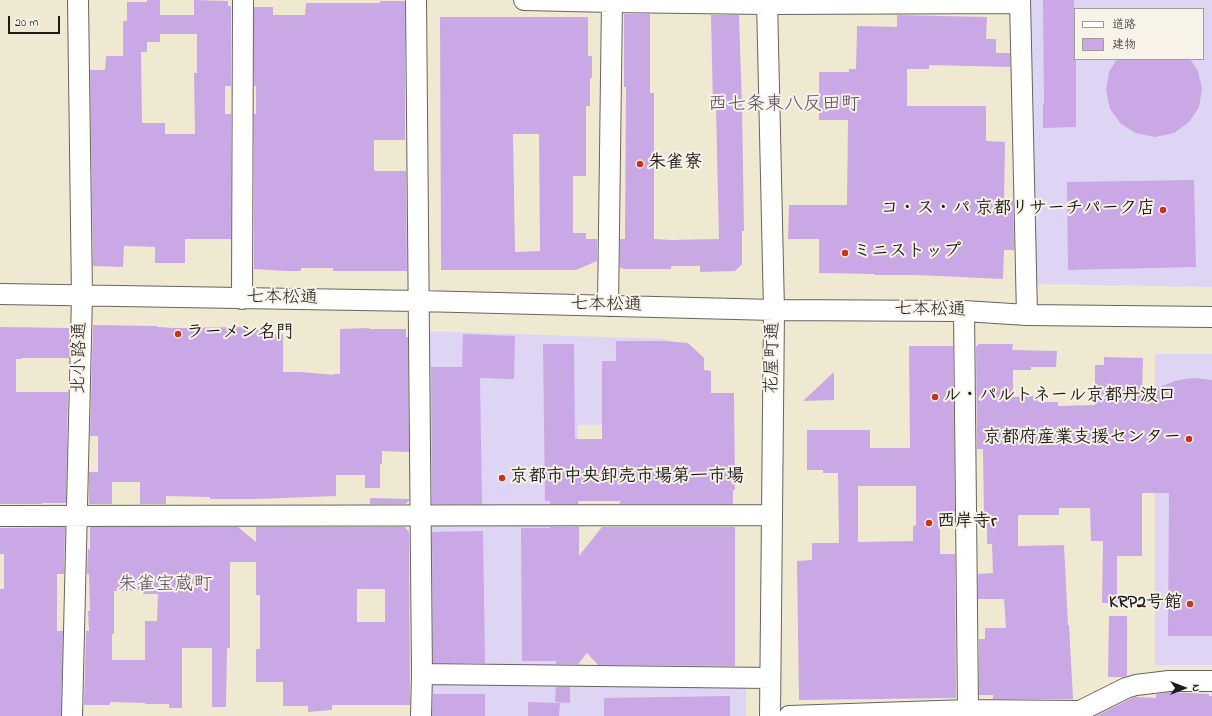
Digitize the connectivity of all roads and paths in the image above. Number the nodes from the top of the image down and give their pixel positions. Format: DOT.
graph roads {
  1 [pos="78,0"];
  2 [pos="243,0"];
  3 [pos="416,0"];
  4 [pos="524,0"];
  5 [pos="612,1"];
  6 [pos="1020,1"];
  7 [pos="767,2"];
  8 [pos="0,294"];
  9 [pos="82,296"];
  10 [pos="242,299"];
  11 [pos="419,301"];
  12 [pos="608,306"];
  13 [pos="774,310"];
  14 [pos="964,311"];
  15 [pos="1027,315"];
  16 [pos="1212,317"];
  17 [pos="772,515"];
  18 [pos="0,516"];
  19 [pos="77,516"];
  20 [pos="420,516"];
  21 [pos="422,674"];
  22 [pos="770,678"];
  23 [pos="1212,681"];
  24 [pos="968,710"];
  25 [pos="1080,714"];
  26 [pos="72,716"];
  27 [pos="421,716"];
  28 [pos="770,716"];
  29 [pos="789,716"];
  1 -- 9 [label="street, 北小路通"];
  2 -- 10 [label="street"];
  3 -- 11 [label="street"];
  4 -- 5 [label="street"];
  5 -- 7 [label="street"];
  5 -- 12 [label="street"];
  6 -- 7 [label="street"];
  6 -- 15 [label="street"];
  7 -- 13 [label="street, 花屋町通"];
  8 -- 9 [label="street, 七本松通"];
  9 -- 10 [label="street, 七本松通"];
  9 -- 19 [label="street, 北小路通"];
  10 -- 11 [label="street, 七本松通"];
  11 -- 12 [label="street, 七本松通"];
  11 -- 20 [label="street"];
  12 -- 13 [label="street, 七本松通"];
  13 -- 14 [label="street, 七本松通"];
  13 -- 17 [label="street, 花屋町通"];
  14 -- 15 [label="street, 七本松通"];
  14 -- 24 [label="street"];
  15 -- 16 [label="street, 七本松通"];
  17 -- 20 [label="street"];
  17 -- 22 [label="street, 花屋町通"];
  18 -- 19 [label="street"];
  19 -- 20 [label="street"];
  19 -- 26 [label="street, 北小路通"];
  20 -- 21 [label="street"];
  21 -- 22 [label="street"];
  21 -- 27 [label="street"];
  22 -- 28 [label="street, 花屋町通"];
  23 -- 25 [label="street"];
  24 -- 25 [label="street"];
  24 -- 29 [label="street"];
}
